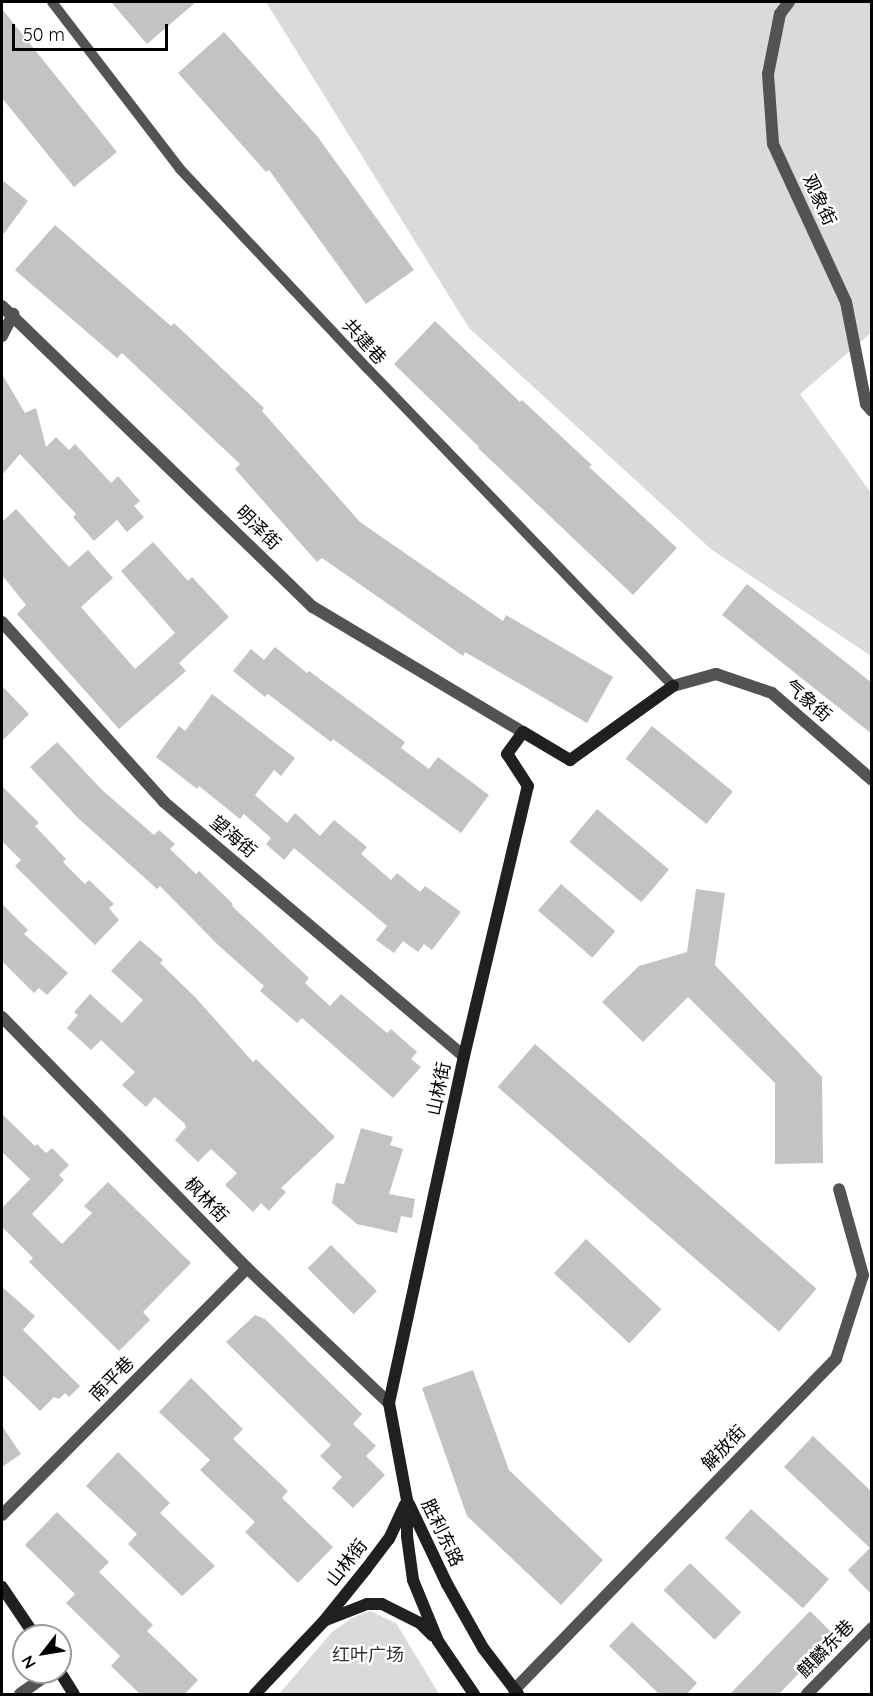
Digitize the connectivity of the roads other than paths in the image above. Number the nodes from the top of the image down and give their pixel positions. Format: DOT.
graph roads {
  1 [pos="52,2"];
  2 [pos="789,2"];
  3 [pos="2,306"];
  4 [pos="13,314"];
  5 [pos="2,336"];
  6 [pos="872,411"];
  7 [pos="2,622"];
  8 [pos="673,686"];
  9 [pos="522,732"];
  10 [pos="872,780"];
  11 [pos="2,1017"];
  12 [pos="464,1056"];
  13 [pos="839,1189"];
  14 [pos="247,1268"];
  15 [pos="390,1403"];
  16 [pos="407,1500"];
  17 [pos="2,1515"];
  18 [pos="2,1587"];
  19 [pos="324,1621"];
  20 [pos="27,1624"];
  21 [pos="872,1628"];
  22 [pos="438,1641"];
  23 [pos="35,1684"];
  24 [pos="514,1693"];
  25 [pos="20,1695"];
  26 [pos="255,1695"];
  27 [pos="474,1695"];
  28 [pos="807,1695"];
  1 -- 8 [label="lane, 共建巷"];
  2 -- 6 [label="street, 观象街"];
  3 -- 4 [label="street, 明泽街"];
  4 -- 5 [label="street"];
  4 -- 9 [label="street, 明泽街"];
  7 -- 12 [label="street, 望海街"];
  8 -- 9 [label="street"];
  8 -- 10 [label="street, 气象街"];
  9 -- 12 [label="street, 山林街"];
  11 -- 14 [label="street, 枫林街"];
  12 -- 15 [label="street, 山林街"];
  13 -- 24 [label="street, 解放街"];
  14 -- 15 [label="street, 枫林街"];
  14 -- 17 [label="street, 南平巷"];
  15 -- 16 [label="street, 山林街"];
  16 -- 19 [label="street, 山林街"];
  16 -- 22 [label="street, 胜利东路"];
  16 -- 24 [label="street, 胜利东路"];
  18 -- 20 [label="street"];
  19 -- 22 [label="street"];
  19 -- 26 [label="street"];
  21 -- 28 [label="street, 麒麟东巷"];
  22 -- 27 [label="street, 胜利东路"];
  23 -- 25 [label="street"];
}
